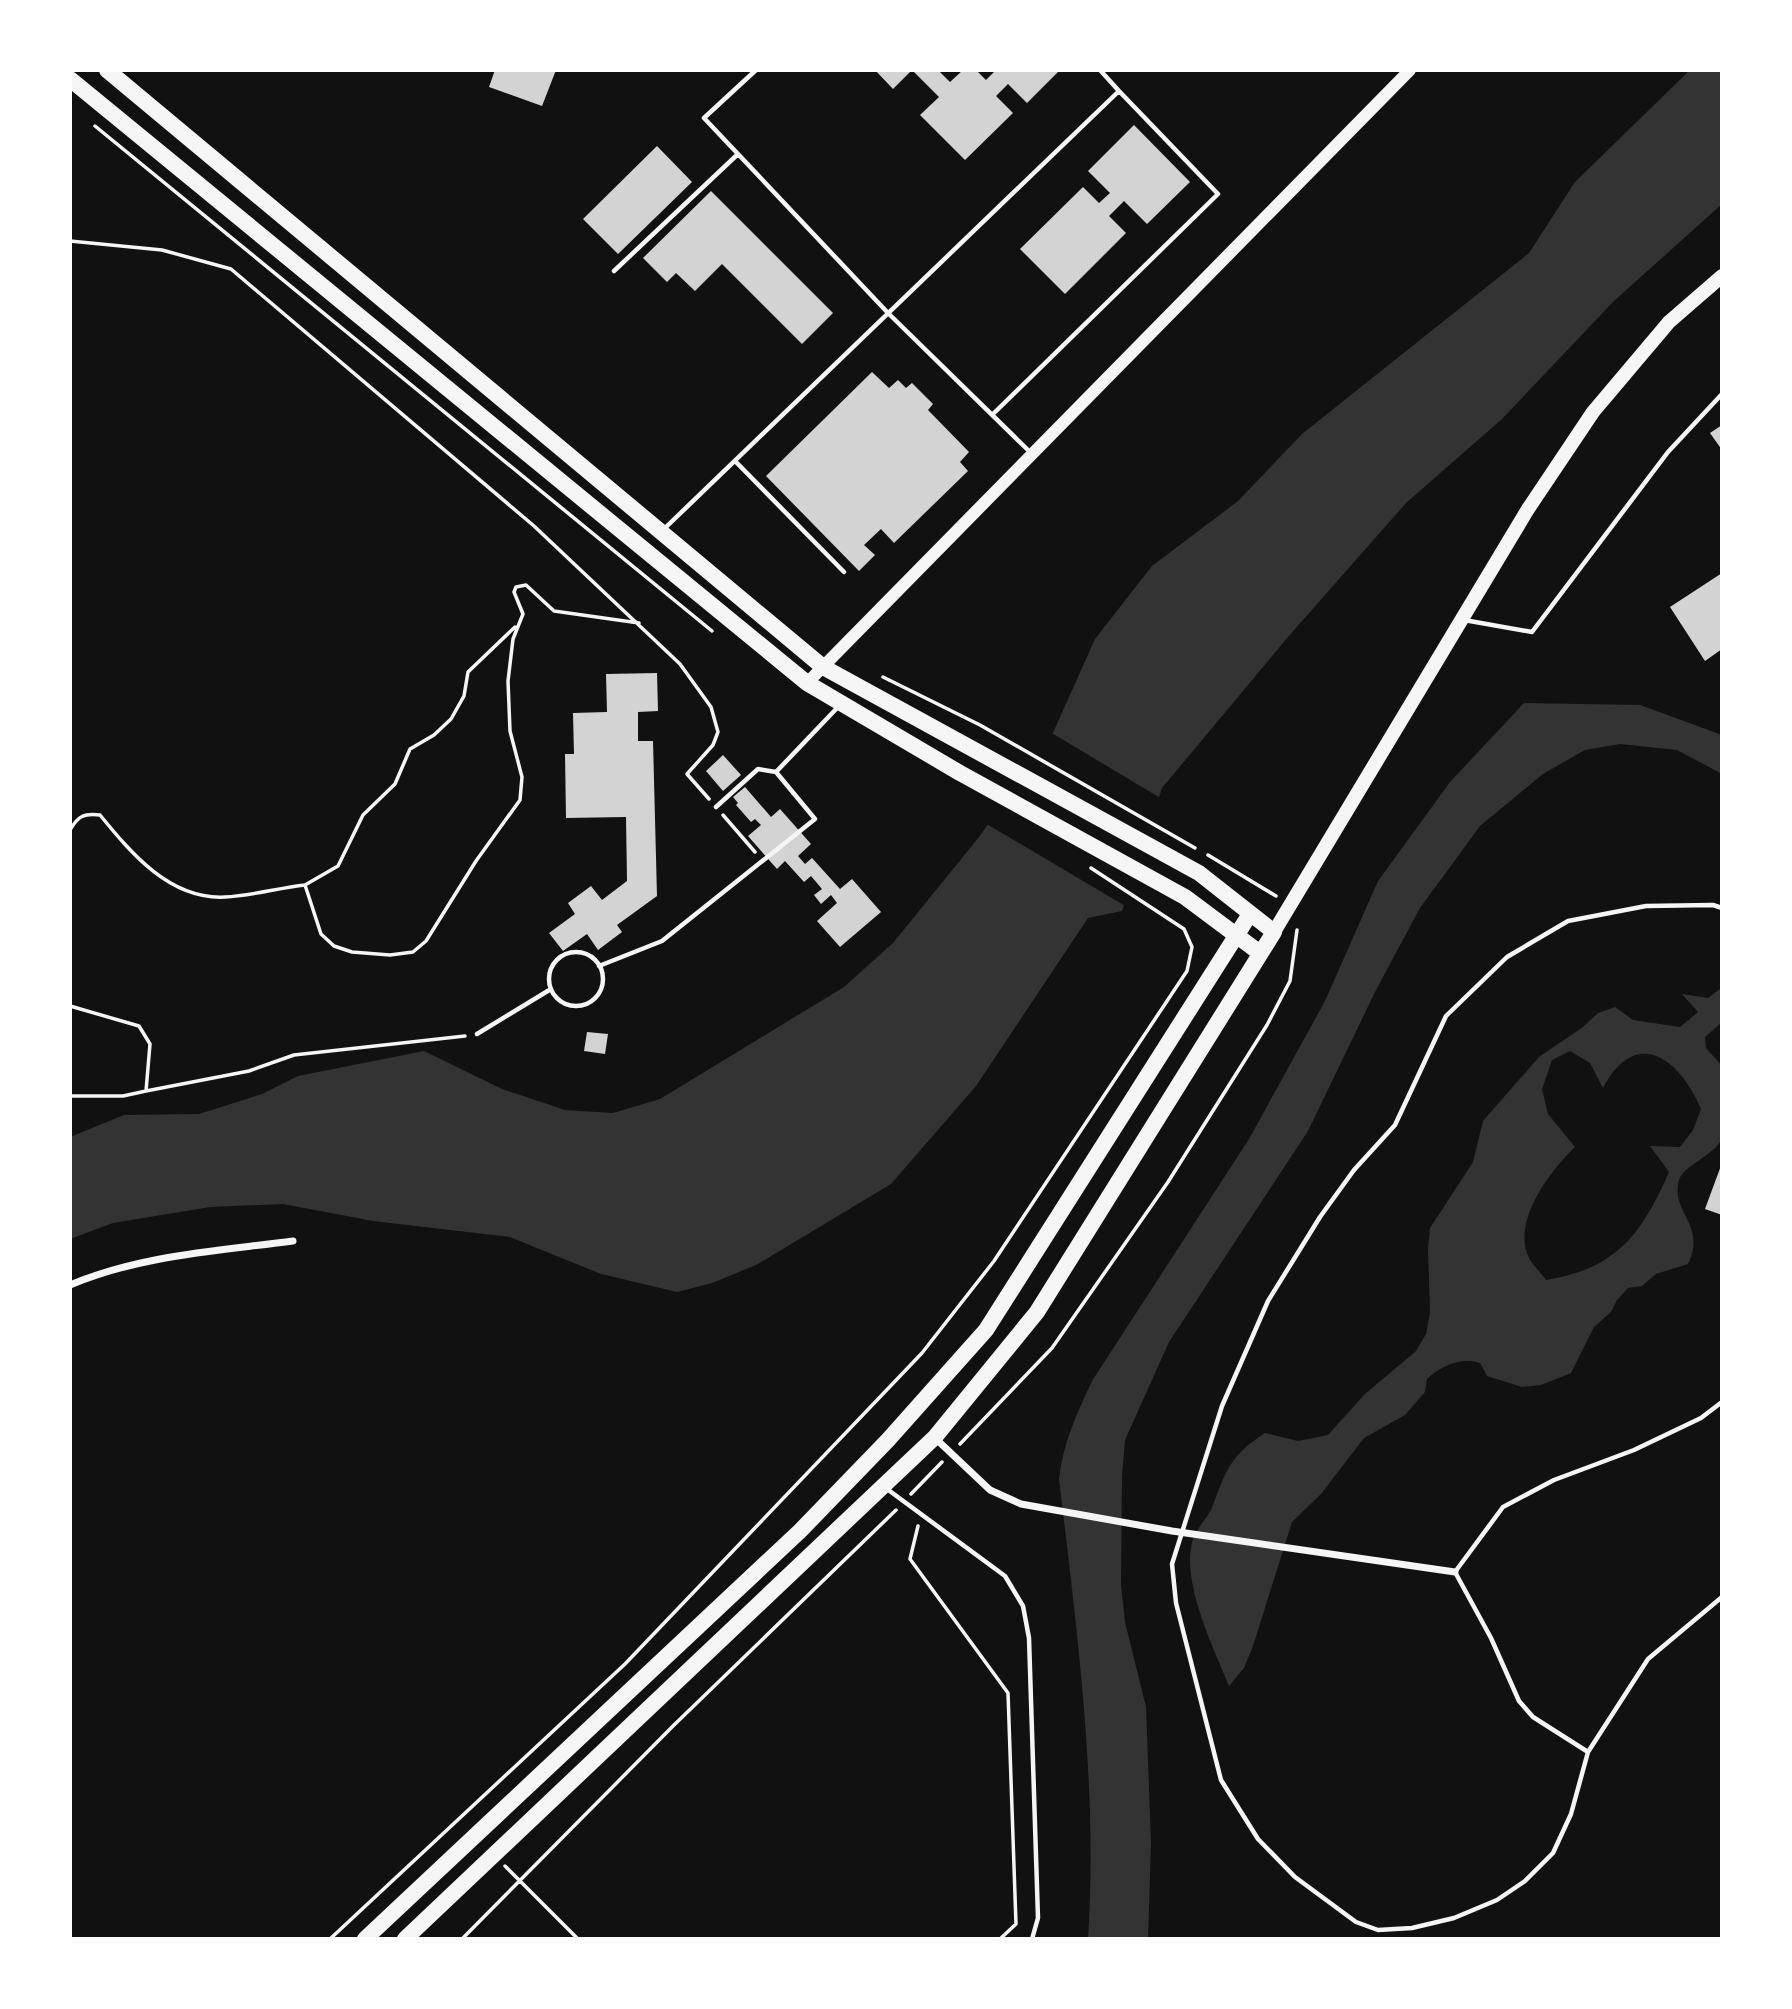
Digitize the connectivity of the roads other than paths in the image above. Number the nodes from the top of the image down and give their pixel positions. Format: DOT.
graph roads {
  1 [pos="107,70"];
  2 [pos="756,70"];
  3 [pos="1100,70"];
  4 [pos="1410,70"];
  5 [pos="70,79"];
  6 [pos="1119,91"];
  7 [pos="738,154"];
  8 [pos="614,271"];
  9 [pos="1722,276"];
  10 [pos="888,313"];
  11 [pos="1722,394"];
  12 [pos="992,415"];
  13 [pos="1032,454"];
  14 [pos="735,461"];
  15 [pos="661,532"];
  16 [pos="643,549"];
  17 [pos="844,572"];
  18 [pos="1462,620"];
  19 [pos="823,667"];
  20 [pos="807,683"];
  21 [pos="841,704"];
  22 [pos="776,772"];
  23 [pos="716,807"];
  24 [pos="1722,908"];
  25 [pos="1250,914"];
  26 [pos="1274,932"];
  27 [pos="1237,938"];
  28 [pos="1260,953"];
  29 [pos="599,966"];
  30 [pos="551,989"];
  31 [pos="477,1034"];
  32 [pos="293,1241"];
  33 [pos="70,1285"];
  34 [pos="1722,1402"];
  35 [pos="935,1437"];
  36 [pos="883,1486"];
  37 [pos="1455,1572"];
  38 [pos="1722,1597"];
  39 [pos="1588,1752"];
  40 [pos="365,1939"];
  41 [pos="405,1939"];
  42 [pos="1032,1939"];
  1 -- 15 [label="main road"];
  2 -- 7 [label="lane"];
  3 -- 6 [label="lane"];
  4 -- 13 [label="street"];
  5 -- 16 [label="main road"];
  6 -- 10 [label="lane"];
  6 -- 12 [label="lane"];
  7 -- 8 [label="lane"];
  7 -- 10 [label="lane"];
  9 -- 18 [label="main road"];
  10 -- 12 [label="lane"];
  10 -- 14 [label="lane"];
  11 -- 18 [label="lane"];
  12 -- 13 [label="lane"];
  13 -- 19 [label="street"];
  14 -- 15 [label="lane"];
  14 -- 17 [label="lane"];
  15 -- 16 [label="lane"];
  15 -- 19 [label="main road"];
  16 -- 20 [label="main road"];
  18 -- 26 [label="main road"];
  19 -- 20 [label="street"];
  19 -- 25 [label="main road"];
  20 -- 21 [label="main road"];
  21 -- 22 [label="lane"];
  21 -- 27 [label="main road"];
  22 -- 23 [label="lane"];
  22 -- 29 [label="lane"];
  24 -- 39 [label="lane"];
  25 -- 26 [label="main road"];
  25 -- 27 [label="main road"];
  26 -- 28 [label="main road"];
  27 -- 28 [label="main road"];
  27 -- 40 [label="main road"];
  28 -- 35 [label="main road"];
  29 -- 30 [label="lane"];
  29 -- 30 [label="lane"];
  30 -- 31 [label="lane"];
  32 -- 33 [label="street"];
  34 -- 37 [label="lane"];
  35 -- 36 [label="main road"];
  35 -- 37 [label="street"];
  36 -- 41 [label="main road"];
  36 -- 42 [label="lane"];
  37 -- 39 [label="lane"];
  38 -- 39 [label="lane"];
}
